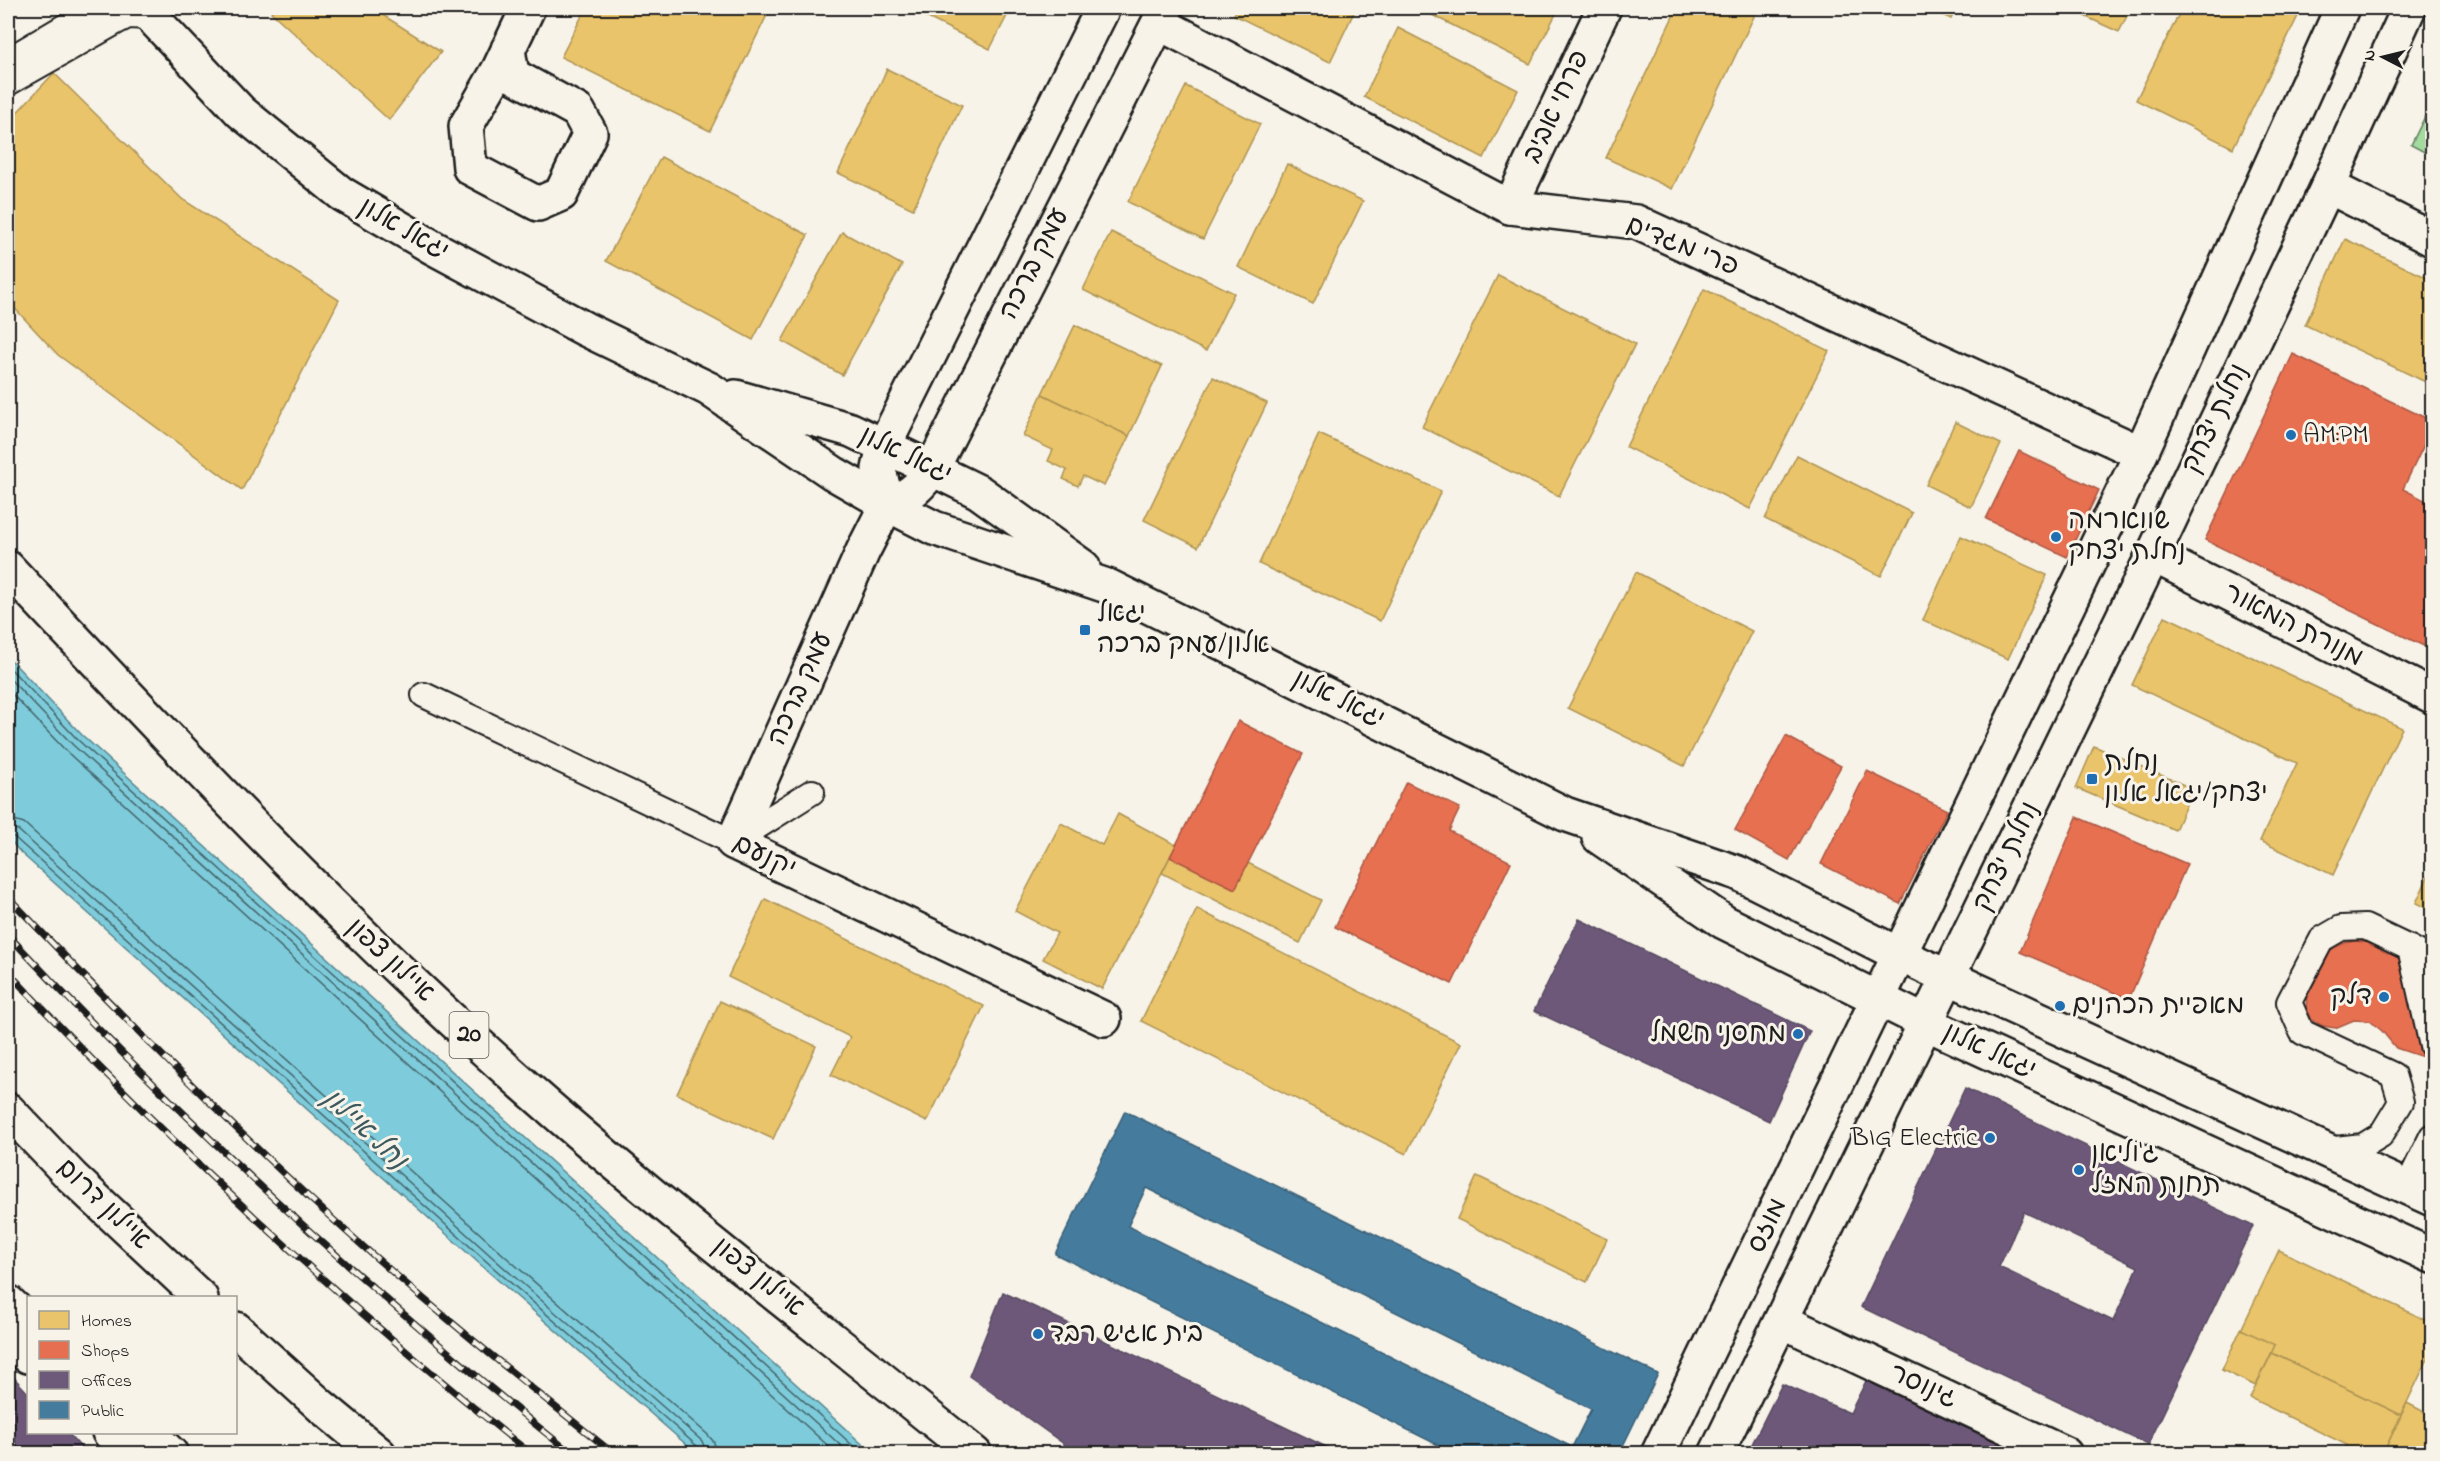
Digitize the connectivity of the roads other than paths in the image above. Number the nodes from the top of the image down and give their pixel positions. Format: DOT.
graph roads {
  1 [pos="96,8"];
  2 [pos="528,8"];
  3 [pos="1103,8"];
  4 [pos="1604,8"];
  5 [pos="2342,8"];
  6 [pos="147,12"];
  7 [pos="2403,14"];
  8 [pos="1162,15"];
  9 [pos="508,49"];
  10 [pos="8,60"];
  11 [pos="8,82"];
  12 [pos="2328,186"];
  13 [pos="1510,207"];
  14 [pos="2433,239"];
  15 [pos="709,389"];
  16 [pos="885,446"];
  17 [pos="2141,453"];
  18 [pos="932,469"];
  19 [pos="886,504"];
  20 [pos="2153,555"];
  21 [pos="8,567"];
  22 [pos="1110,586"];
  23 [pos="424,695"];
  24 [pos="2433,696"];
  25 [pos="812,792"];
  26 [pos="1565,814"];
  27 [pos="733,842"];
  28 [pos="2410,948"];
  29 [pos="1900,955"];
  30 [pos="2433,959"];
  31 [pos="1949,976"];
  32 [pos="1878,998"];
  33 [pos="1104,1019"];
  34 [pos="1926,1023"];
  35 [pos="2433,1046"];
  36 [pos="8,1110"];
  37 [pos="2433,1136"];
  38 [pos="2323,1150"];
  39 [pos="2420,1193"];
  40 [pos="2433,1256"];
  41 [pos="199,1296"];
  42 [pos="8,1302"];
  43 [pos="1782,1319"];
  44 [pos="27,1320"];
  45 [pos="237,1330"];
  46 [pos="8,1336"];
  47 [pos="27,1355"];
  48 [pos="111,1434"];
  49 [pos="150,1434"];
  50 [pos="131,1454"];
  51 [pos="171,1454"];
  52 [pos="379,1454"];
  53 [pos="975,1454"];
  54 [pos="1659,1454"];
  55 [pos="1716,1454"];
  56 [pos="2065,1454"];
  1 -- 10 [label="lane"];
  2 -- 9 [label="main road"];
  3 -- 16 [label="main road, עמק ברכה"];
  4 -- 13 [label="main road, פרחי אביב"];
  5 -- 17 [label="main road, נחלת יצחק"];
  6 -- 11 [label="lane"];
  6 -- 15 [label="main road, יגאל אלון"];
  7 -- 12 [label="main road, נחלת יצחק"];
  8 -- 13 [label="main road, פרי מגדים"];
  8 -- 18 [label="main road, עמק ברכה"];
  9 -- 9 [label="main road"];
  12 -- 14 [label="main road"];
  12 -- 20 [label="main road, נחלת יצחק"];
  13 -- 17 [label="main road, פרי מגדים"];
  15 -- 16 [label="main road, יגאל אלון"];
  15 -- 19 [label="main road, יגאל אלון"];
  16 -- 18 [label="main road, יגאל אלון"];
  16 -- 19 [label="main road, עמק ברכה"];
  17 -- 29 [label="main road, נחלת יצחק"];
  18 -- 19 [label="main road, עמק ברכה"];
  18 -- 22 [label="main road, יגאל אלון"];
  19 -- 22 [label="main road, יגאל אלון"];
  19 -- 27 [label="main road, עמק ברכה"];
  20 -- 24 [label="main road, מנורת המאור"];
  20 -- 31 [label="main road, נחלת יצחק"];
  21 -- 53 [label="main road, איילון צפון / 20"];
  22 -- 26 [label="main road, יגאל אלון"];
  23 -- 27 [label="lane, יקנעם"];
  25 -- 27 [label="lane"];
  26 -- 29 [label="main road, יגאל אלון"];
  26 -- 32 [label="main road, יגאל אלון"];
  27 -- 33 [label="main road, יקנעם"];
  28 -- 30 [label="lane"];
  28 -- 35 [label="lane"];
  28 -- 38 [label="lane"];
  29 -- 31 [label="main road, יגאל אלון"];
  29 -- 32 [label="main road, נחלת יצחק"];
  31 -- 34 [label="main road, נחלת יצחק"];
  31 -- 38 [label="main road, יגאל אלון"];
  32 -- 34 [label="main road, יגאל אלון"];
  32 -- 54 [label="main road, מוזס"];
  34 -- 40 [label="main road, יגאל אלון"];
  34 -- 43 [label="main road, מוזס"];
  36 -- 41 [label="main road, איילון דרום"];
  37 -- 39 [label="lane"];
  38 -- 39 [label="main road, יגאל אלון"];
  42 -- 44 [label="main road"];
  43 -- 55 [label="main road, מוזס"];
  43 -- 56 [label="main road, גינוסר"];
  45 -- 52 [label="main road"];
  46 -- 47 [label="main road"];
  48 -- 50 [label="main road"];
  49 -- 51 [label="main road"];
}
